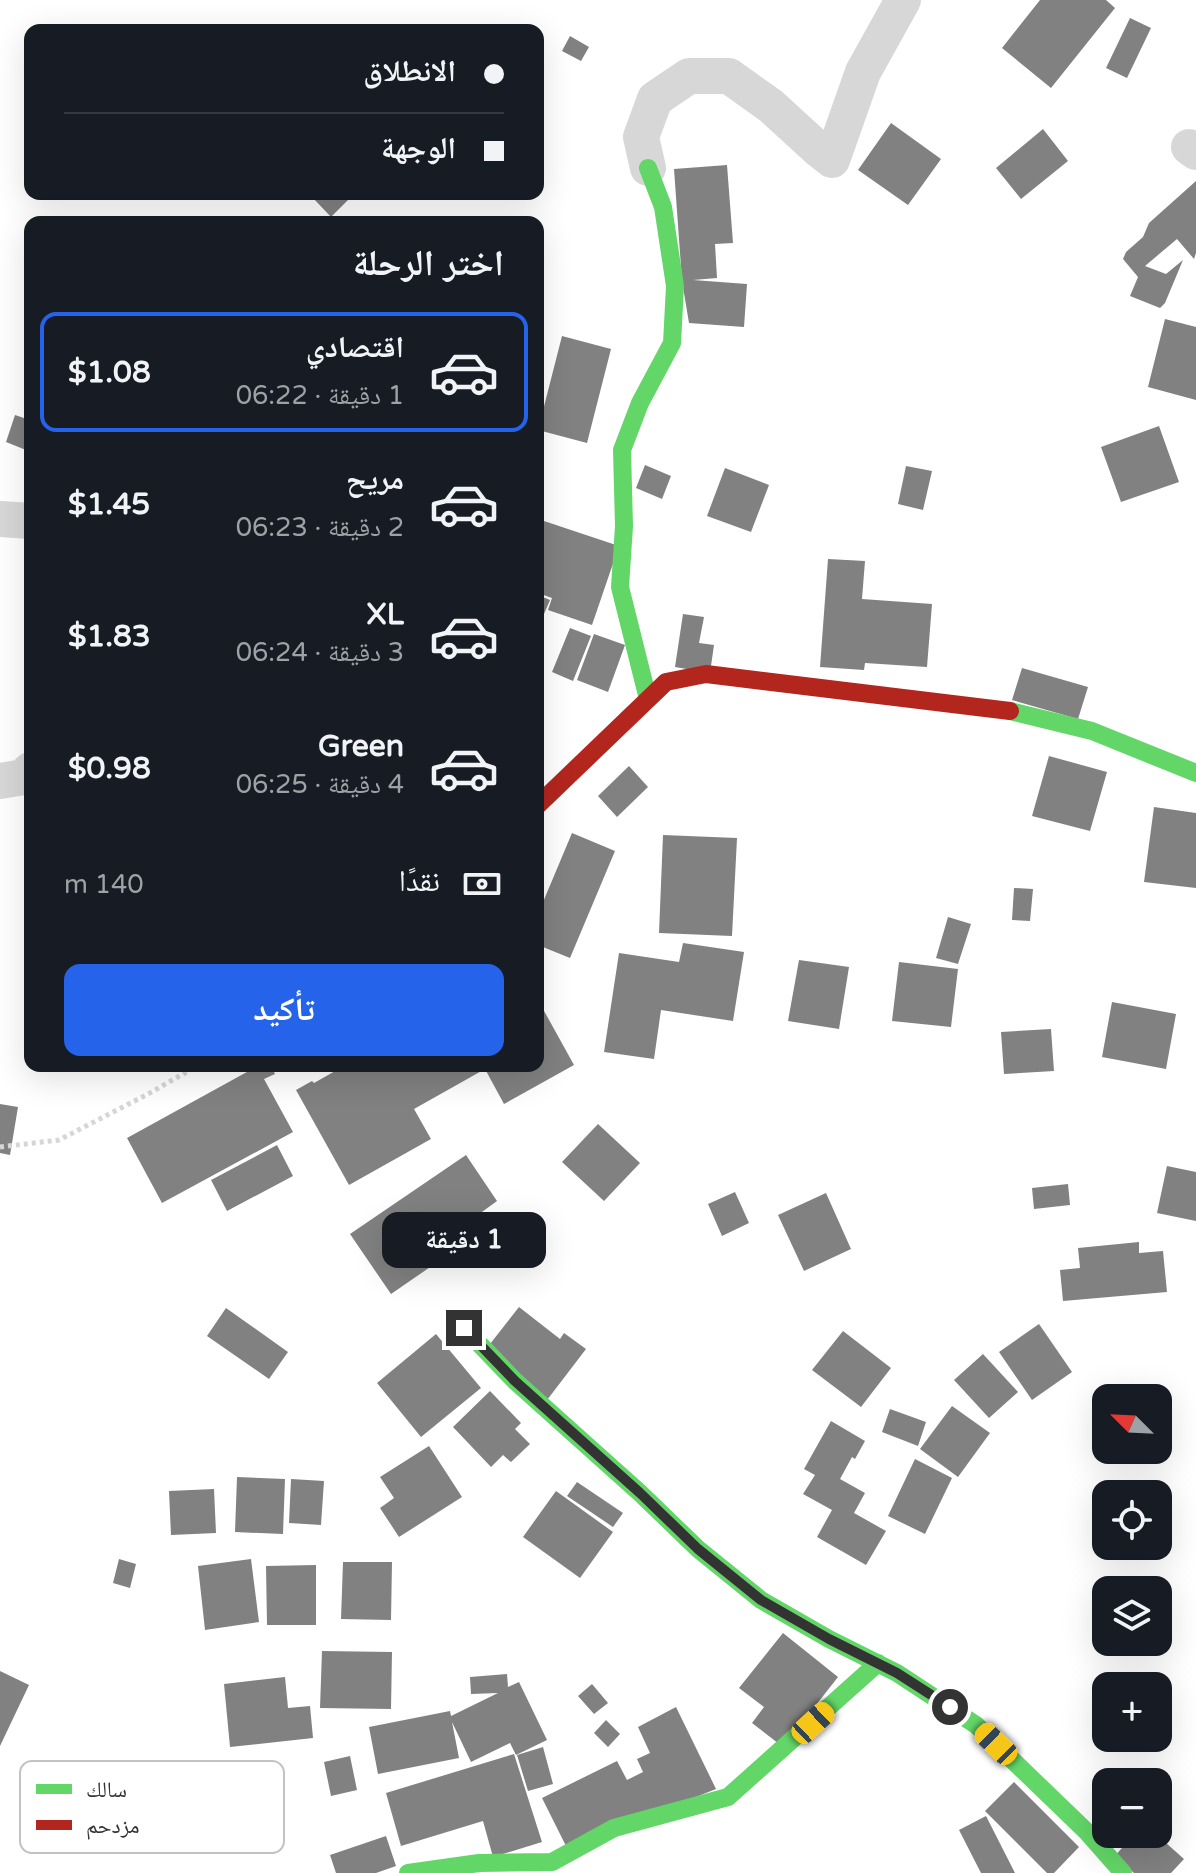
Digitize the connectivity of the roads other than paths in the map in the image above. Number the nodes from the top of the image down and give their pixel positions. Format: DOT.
graph roads {
  1 [pos="903,0"];
  2 [pos="648,168"];
  3 [pos="0,519"];
  4 [pos="24,521"];
  5 [pos="648,699"];
  6 [pos="1196,773"];
  7 [pos="24,777"];
  8 [pos="0,781"];
  9 [pos="544,799"];
  10 [pos="464,1328"];
  11 [pos="878,1663"];
  12 [pos="408,1873"];
  13 [pos="1123,1873"];
  1 -- 2 [label="street"];
  2 -- 5 [label="street"];
  3 -- 4 [label="street"];
  5 -- 6 [label="street"];
  5 -- 9 [label="street"];
  7 -- 8 [label="street"];
  10 -- 11 [label="street"];
  11 -- 12 [label="street"];
  11 -- 13 [label="street"];
}
